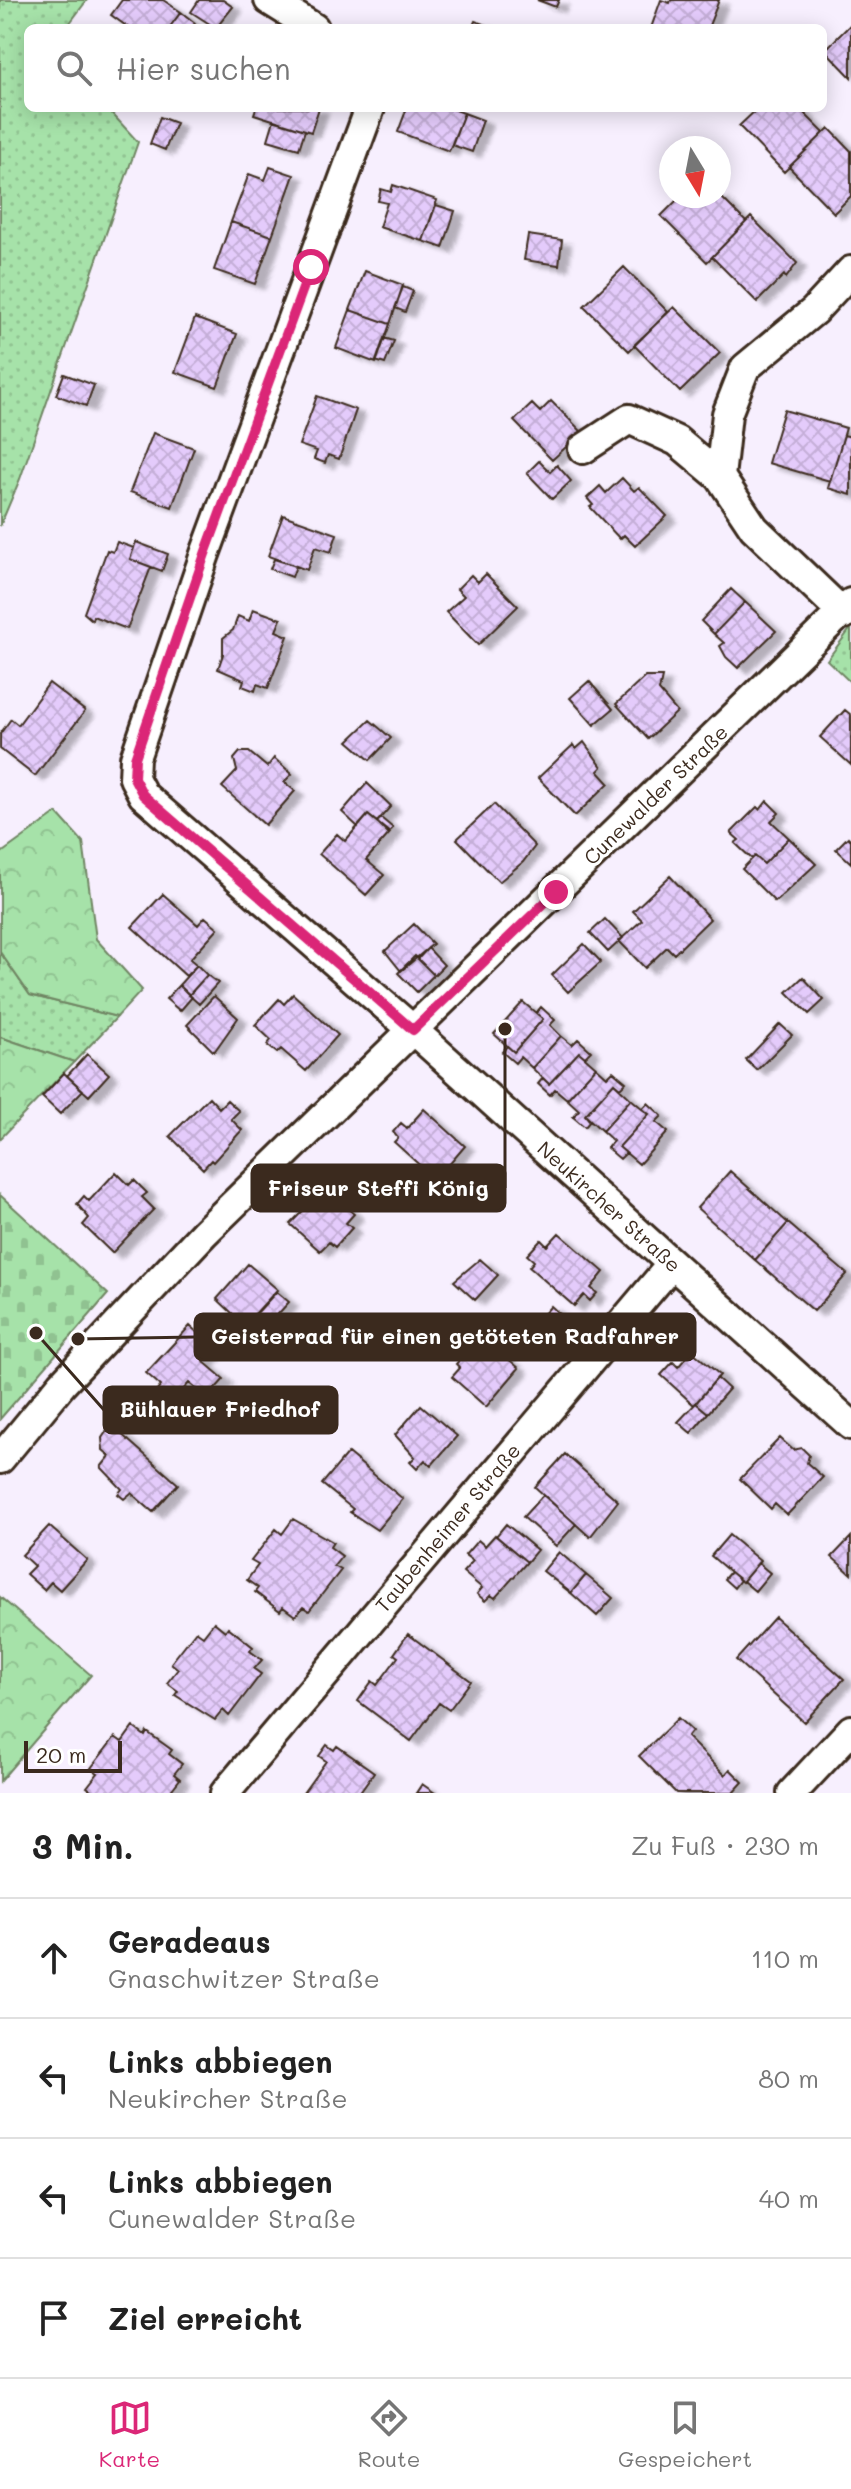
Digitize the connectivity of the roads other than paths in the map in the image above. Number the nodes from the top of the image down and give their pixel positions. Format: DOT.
graph roads {
  1 [pos="269,0"];
  2 [pos="308,24"];
  3 [pos="369,112"];
  4 [pos="851,271"];
  5 [pos="583,449"];
  6 [pos="720,477"];
  7 [pos="847,608"];
  8 [pos="413,1030"];
  9 [pos="672,1264"];
  10 [pos="851,1425"];
  11 [pos="0,1459"];
  12 [pos="851,1730"];
  13 [pos="225,1793"];
  14 [pos="792,1793"];
  1 -- 2 [label="street"];
  3 -- 8 [label="street, Neukircher Straße"];
  4 -- 6 [label="street"];
  5 -- 6 [label="street, Cunewalder Straße"];
  6 -- 7 [label="street, Cunewalder Straße"];
  7 -- 8 [label="street, Cunewalder Straße"];
  8 -- 9 [label="street, Neukircher Straße"];
  8 -- 11 [label="street, Cunewalder Straße"];
  9 -- 10 [label="street, Neukircher Straße"];
  9 -- 13 [label="street, Taubenheimer Straße"];
  12 -- 14 [label="street"];
}
